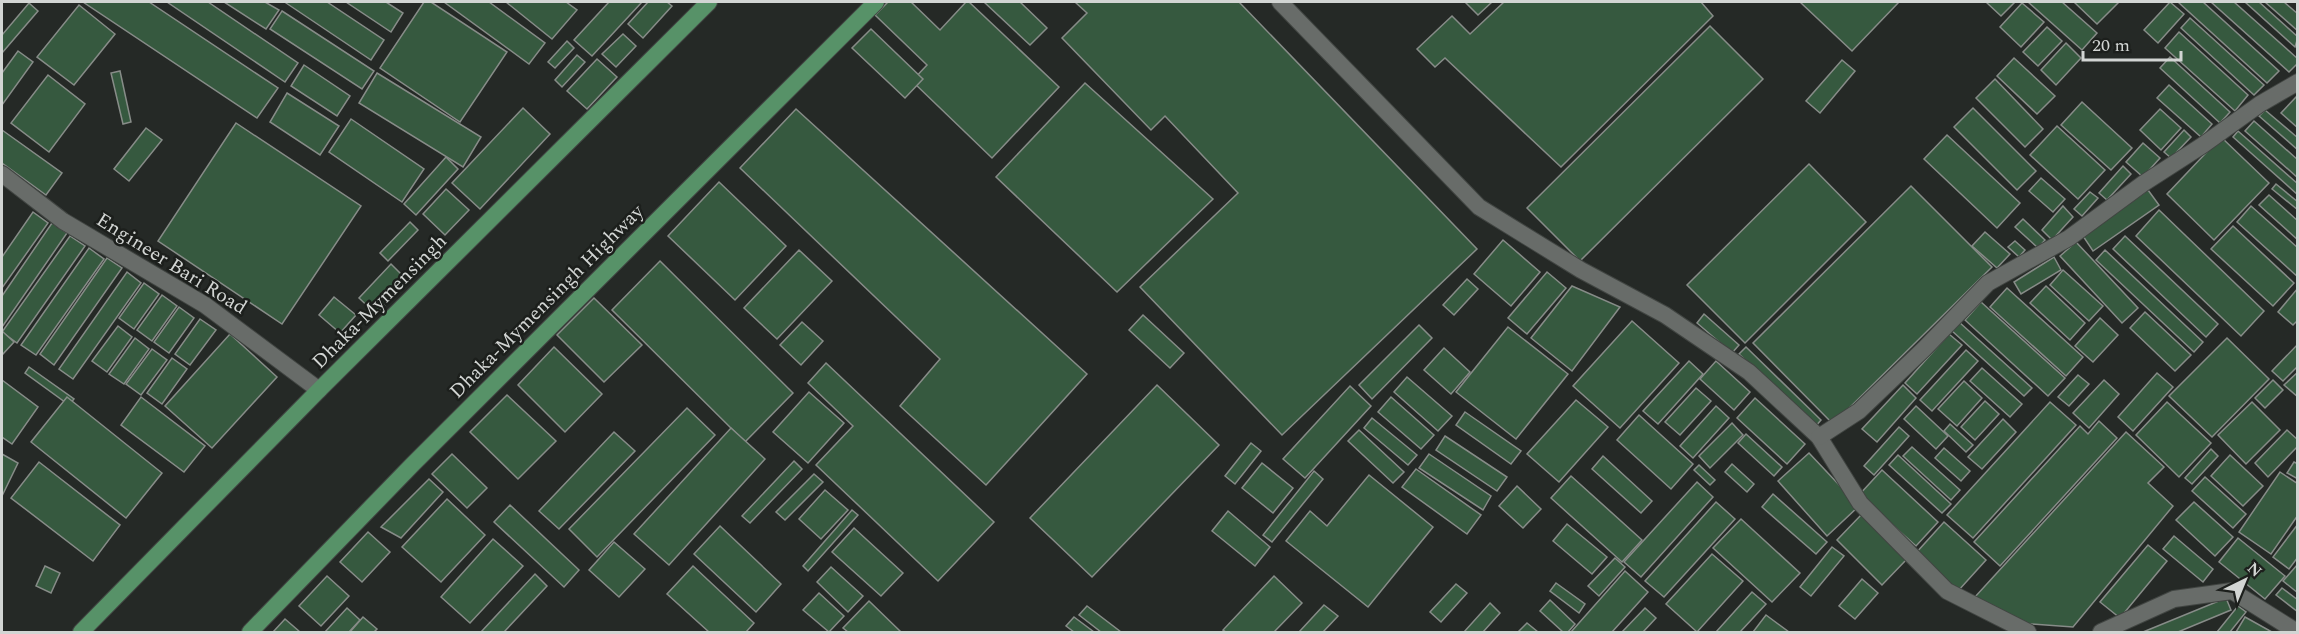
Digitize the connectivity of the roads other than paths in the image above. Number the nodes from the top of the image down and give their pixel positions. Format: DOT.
graph roads {
  1 [pos="709,2"];
  2 [pos="876,2"];
  3 [pos="1280,2"];
  4 [pos="2298,82"];
  5 [pos="2,174"];
  6 [pos="319,390"];
  7 [pos="1819,437"];
  8 [pos="81,633"];
  9 [pos="250,633"];
  10 [pos="2028,633"];
  11 [pos="2101,633"];
  12 [pos="2297,633"];
  1 -- 6 [label="highway, Dhaka-Mymensingh"];
  2 -- 9 [label="highway, Dhaka-Mymensingh Highway"];
  3 -- 7 [label="street"];
  4 -- 7 [label="street"];
  5 -- 6 [label="street, Engineer Bari Road"];
  6 -- 8 [label="highway, Dhaka-Mymensingh"];
  7 -- 10 [label="street"];
  11 -- 12 [label="street"];
}
